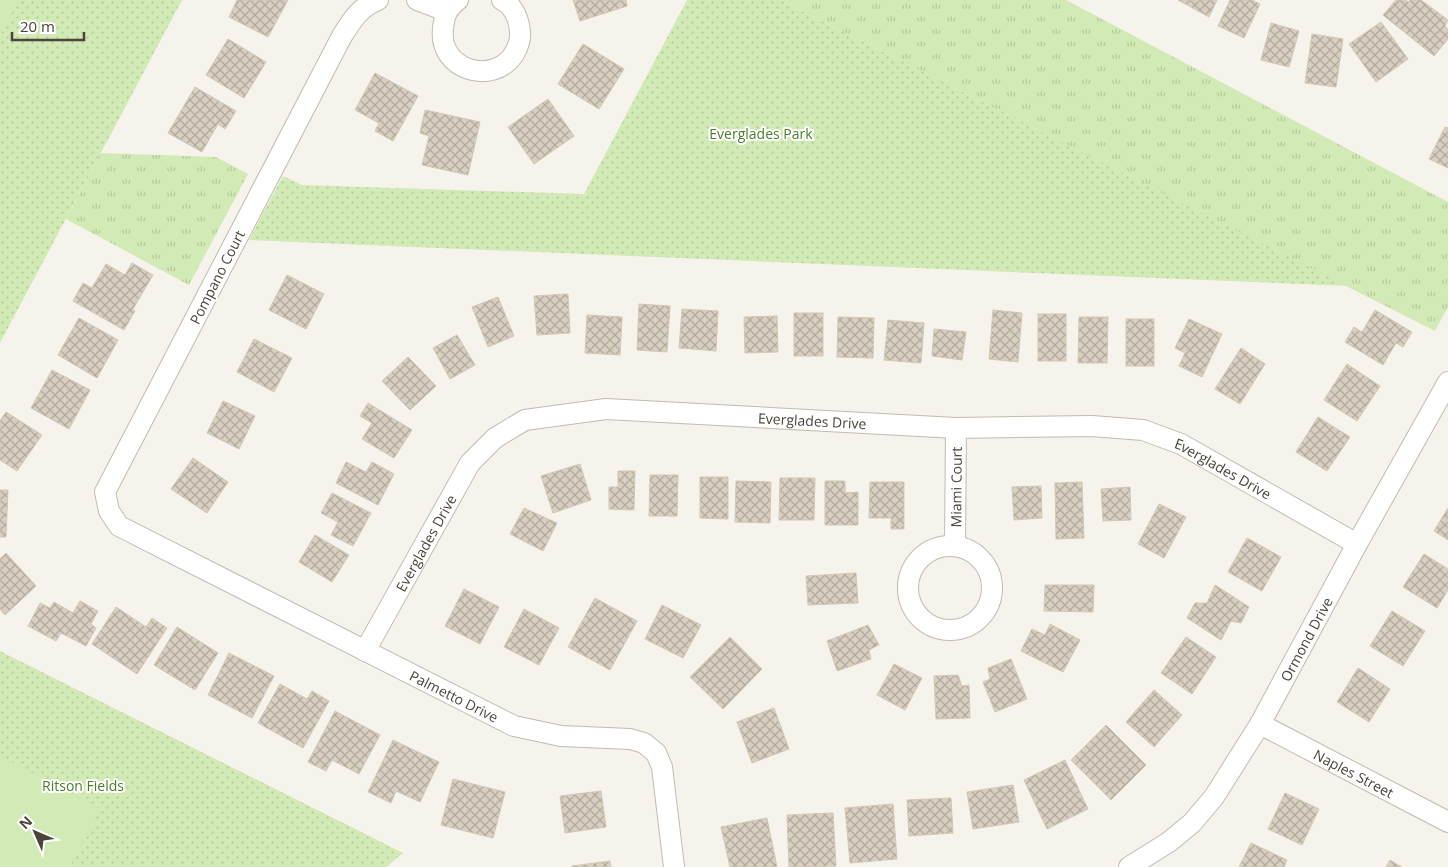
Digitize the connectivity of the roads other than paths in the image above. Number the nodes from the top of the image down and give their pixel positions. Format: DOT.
graph roads {
  1 [pos="378,0"];
  2 [pos="417,0"];
  3 [pos="502,0"];
  4 [pos="452,6"];
  5 [pos="1448,382"];
  6 [pos="956,428"];
  7 [pos="1357,544"];
  8 [pos="158,546"];
  9 [pos="955,546"];
  10 [pos="365,651"];
  11 [pos="1260,724"];
  12 [pos="1448,822"];
  13 [pos="674,867"];
  14 [pos="1129,867"];
  1 -- 8 [label="street, Pompano Court"];
  2 -- 4 [label="street"];
  3 -- 4 [label="street"];
  5 -- 7 [label="street, Ormond Drive"];
  6 -- 7 [label="street, Everglades Drive"];
  6 -- 9 [label="street, Miami Court"];
  6 -- 10 [label="street, Everglades Drive"];
  7 -- 11 [label="street, Ormond Drive"];
  8 -- 10 [label="street, Palmetto Drive"];
  9 -- 9 [label="street, Miami Court"];
  10 -- 13 [label="street, Palmetto Drive"];
  11 -- 12 [label="street, Naples Street"];
  11 -- 14 [label="street, Ormond Drive"];
}
